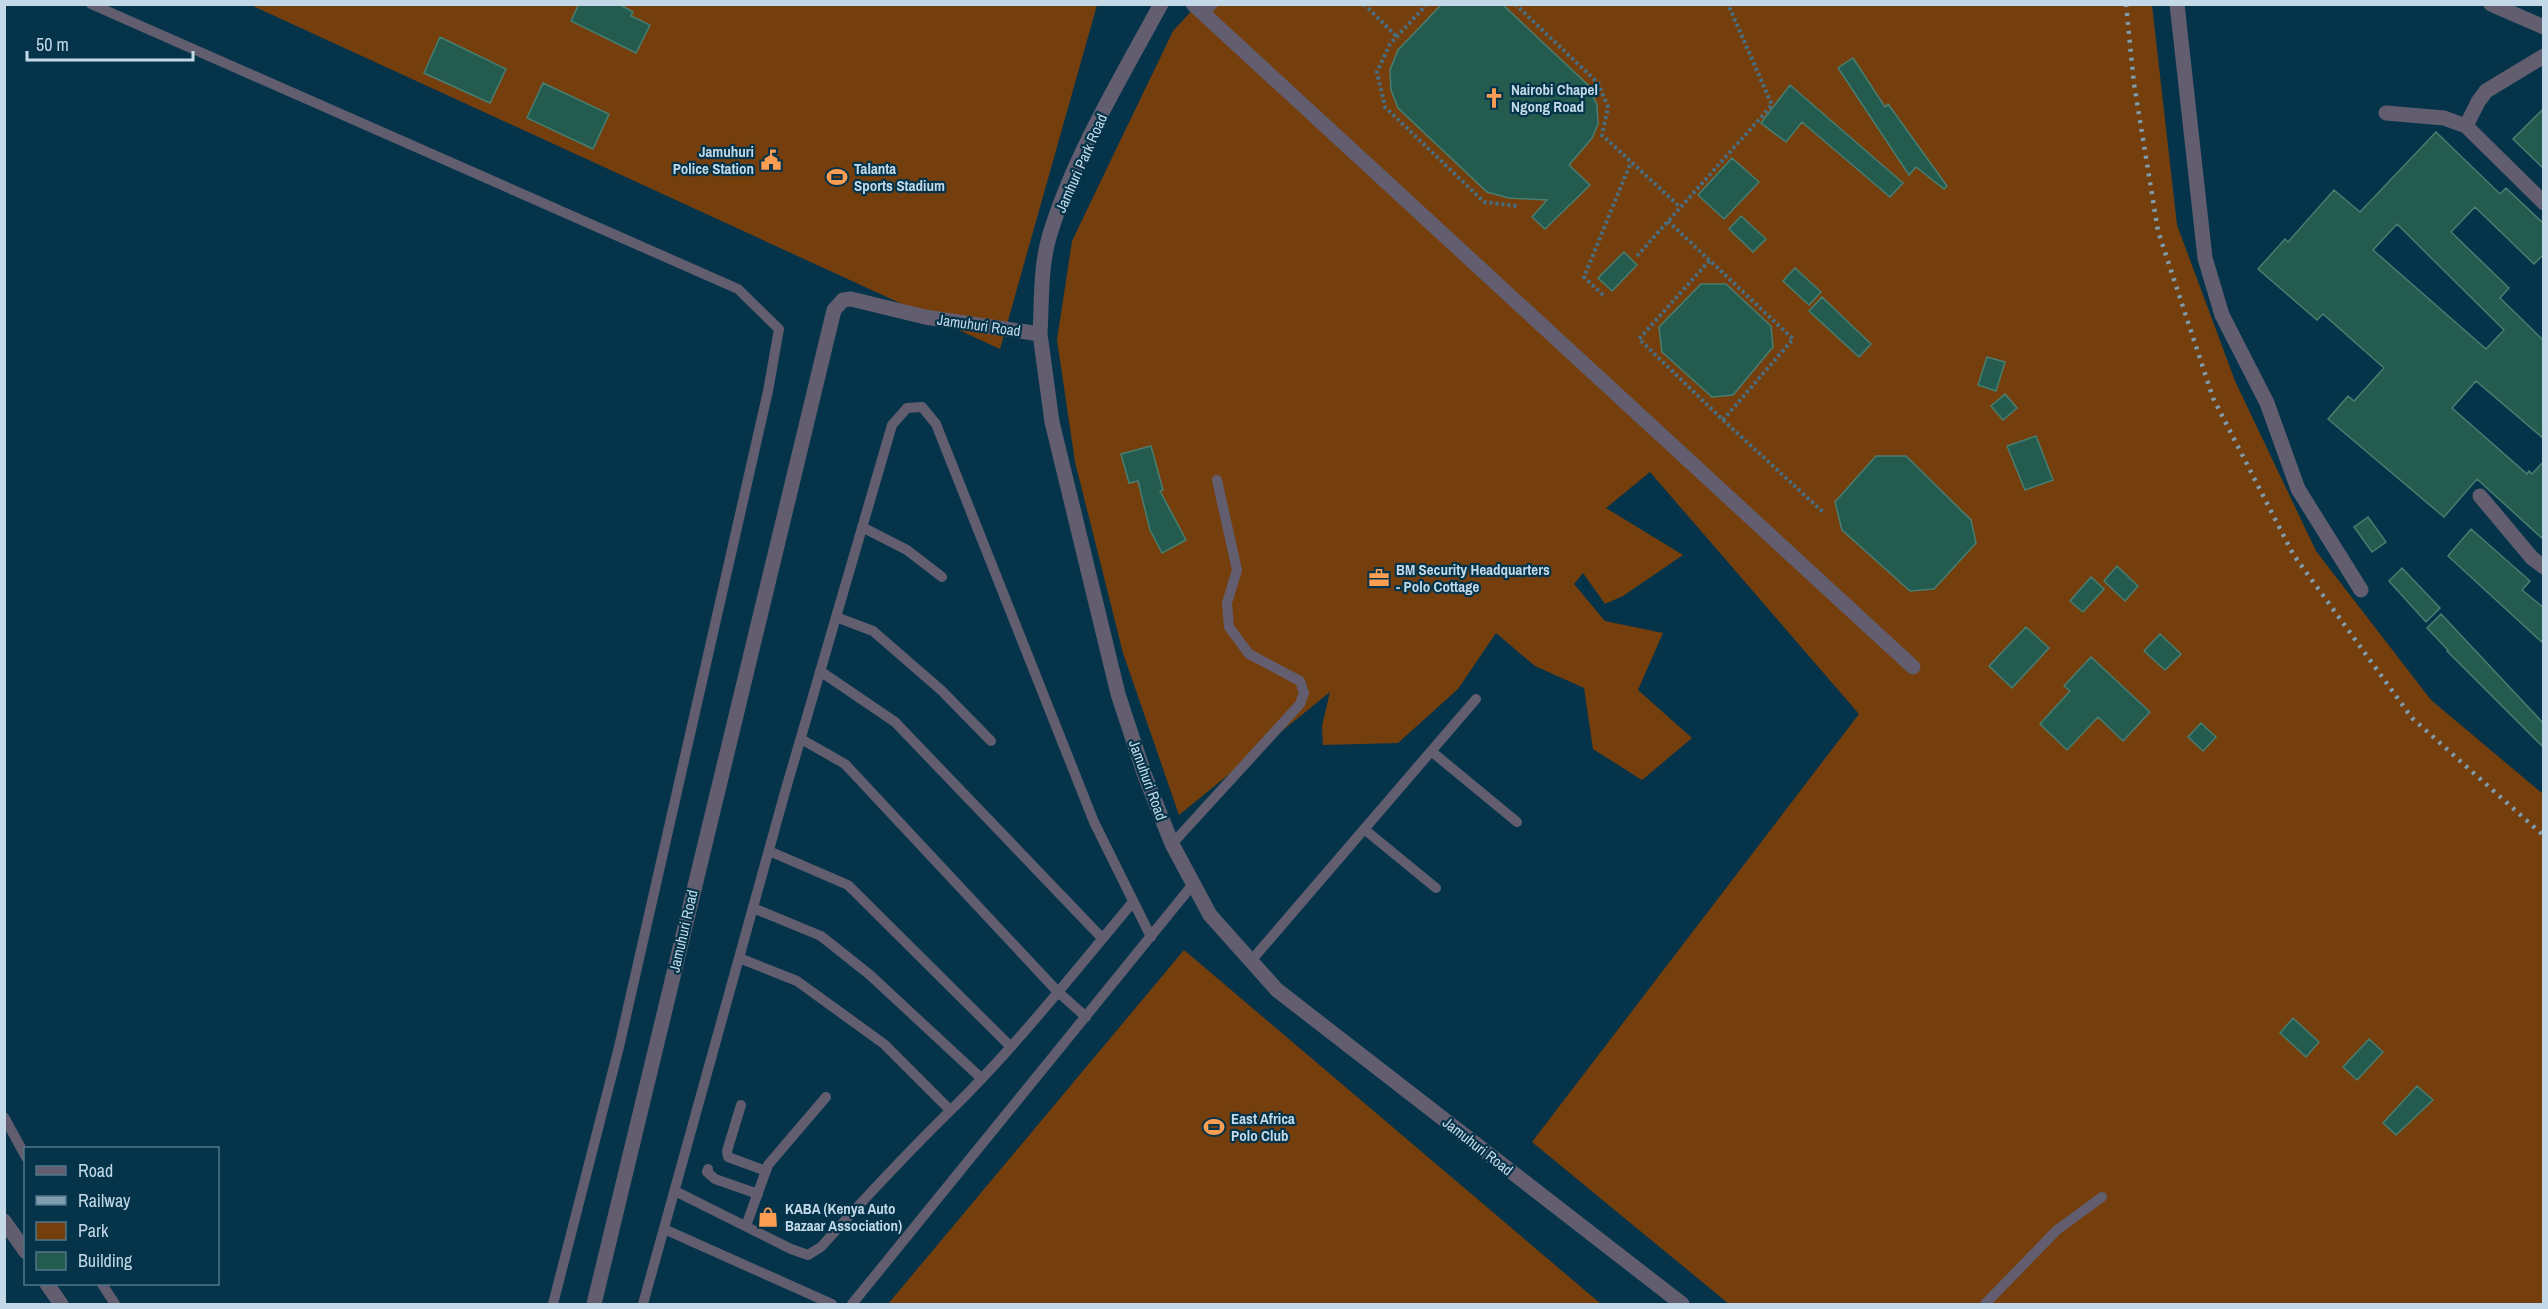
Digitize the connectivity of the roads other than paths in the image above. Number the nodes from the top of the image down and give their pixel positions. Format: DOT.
graph roads {
  1 [pos="91,4"];
  2 [pos="1161,4"];
  3 [pos="2177,4"];
  4 [pos="2491,4"];
  5 [pos="1203,8"];
  6 [pos="2544,27"];
  7 [pos="2544,56"];
  8 [pos="2386,113"];
  9 [pos="2466,126"];
  10 [pos="2544,203"];
  11 [pos="1040,334"];
  12 [pos="1217,480"];
  13 [pos="2480,496"];
  14 [pos="862,527"];
  15 [pos="2544,567"];
  16 [pos="942,577"];
  17 [pos="2361,590"];
  18 [pos="836,617"];
  19 [pos="1913,667"];
  20 [pos="820,671"];
  21 [pos="1476,699"];
  22 [pos="801,739"];
  23 [pos="991,741"];
  24 [pos="1431,751"];
  25 [pos="1517,822"];
  26 [pos="1364,829"];
  27 [pos="1172,844"];
  28 [pos="769,851"];
  29 [pos="1194,883"];
  30 [pos="1436,888"];
  31 [pos="1133,902"];
  32 [pos="753,908"];
  33 [pos="1150,937"];
  34 [pos="1102,938"];
  35 [pos="739,958"];
  36 [pos="1250,962"];
  37 [pos="1057,991"];
  38 [pos="1086,1017"];
  39 [pos="1010,1046"];
  40 [pos="981,1078"];
  41 [pos="826,1097"];
  42 [pos="741,1105"];
  43 [pos="950,1110"];
  44 [pos="4,1117"];
  45 [pos="24,1153"];
  46 [pos="708,1168"];
  47 [pos="766,1171"];
  48 [pos="675,1191"];
  49 [pos="758,1194"];
  50 [pos="2102,1197"];
  51 [pos="4,1221"];
  52 [pos="746,1226"];
  53 [pos="664,1229"];
  54 [pos="24,1249"];
  55 [pos="48,1285"];
  56 [pos="103,1285"];
  57 [pos="61,1305"];
  58 [pos="115,1305"];
  59 [pos="553,1305"];
  60 [pos="594,1305"];
  61 [pos="643,1305"];
  62 [pos="832,1305"];
  63 [pos="852,1305"];
  64 [pos="1682,1305"];
  65 [pos="1985,1305"];
  1 -- 59 [label="lane"];
  2 -- 11 [label="street, Jamhuri Park Road"];
  3 -- 17 [label="street"];
  4 -- 6 [label="street"];
  5 -- 19 [label="street"];
  7 -- 9 [label="street"];
  8 -- 9 [label="street"];
  9 -- 10 [label="street"];
  11 -- 27 [label="street, Jamuhuri Road"];
  11 -- 60 [label="street, Jamuhuri Road"];
  12 -- 27 [label="lane"];
  13 -- 15 [label="street"];
  14 -- 16 [label="lane"];
  14 -- 18 [label="lane"];
  14 -- 31 [label="lane"];
  18 -- 20 [label="lane"];
  18 -- 23 [label="lane"];
  20 -- 22 [label="lane"];
  20 -- 34 [label="lane"];
  21 -- 24 [label="lane"];
  22 -- 28 [label="lane"];
  22 -- 37 [label="lane"];
  24 -- 25 [label="lane"];
  24 -- 26 [label="lane"];
  26 -- 30 [label="lane"];
  26 -- 36 [label="lane"];
  27 -- 29 [label="street, Jamuhuri Road"];
  28 -- 32 [label="lane"];
  28 -- 39 [label="lane"];
  29 -- 33 [label="lane"];
  29 -- 36 [label="street, Jamuhuri Road"];
  31 -- 33 [label="lane"];
  31 -- 34 [label="lane"];
  32 -- 35 [label="lane"];
  32 -- 40 [label="lane"];
  33 -- 38 [label="lane"];
  34 -- 37 [label="lane"];
  35 -- 43 [label="lane"];
  35 -- 48 [label="lane"];
  36 -- 64 [label="street, Jamuhuri Road"];
  37 -- 38 [label="lane"];
  37 -- 39 [label="lane"];
  38 -- 63 [label="lane"];
  39 -- 40 [label="lane"];
  40 -- 43 [label="lane"];
  41 -- 47 [label="lane"];
  42 -- 47 [label="lane"];
  43 -- 52 [label="lane"];
  44 -- 45 [label="lane"];
  46 -- 49 [label="lane"];
  47 -- 49 [label="lane"];
  48 -- 52 [label="lane"];
  48 -- 53 [label="lane"];
  49 -- 52 [label="lane"];
  50 -- 65 [label="lane"];
  51 -- 54 [label="street"];
  53 -- 61 [label="lane"];
  53 -- 62 [label="lane"];
  55 -- 57 [label="street"];
  56 -- 58 [label="lane"];
}
